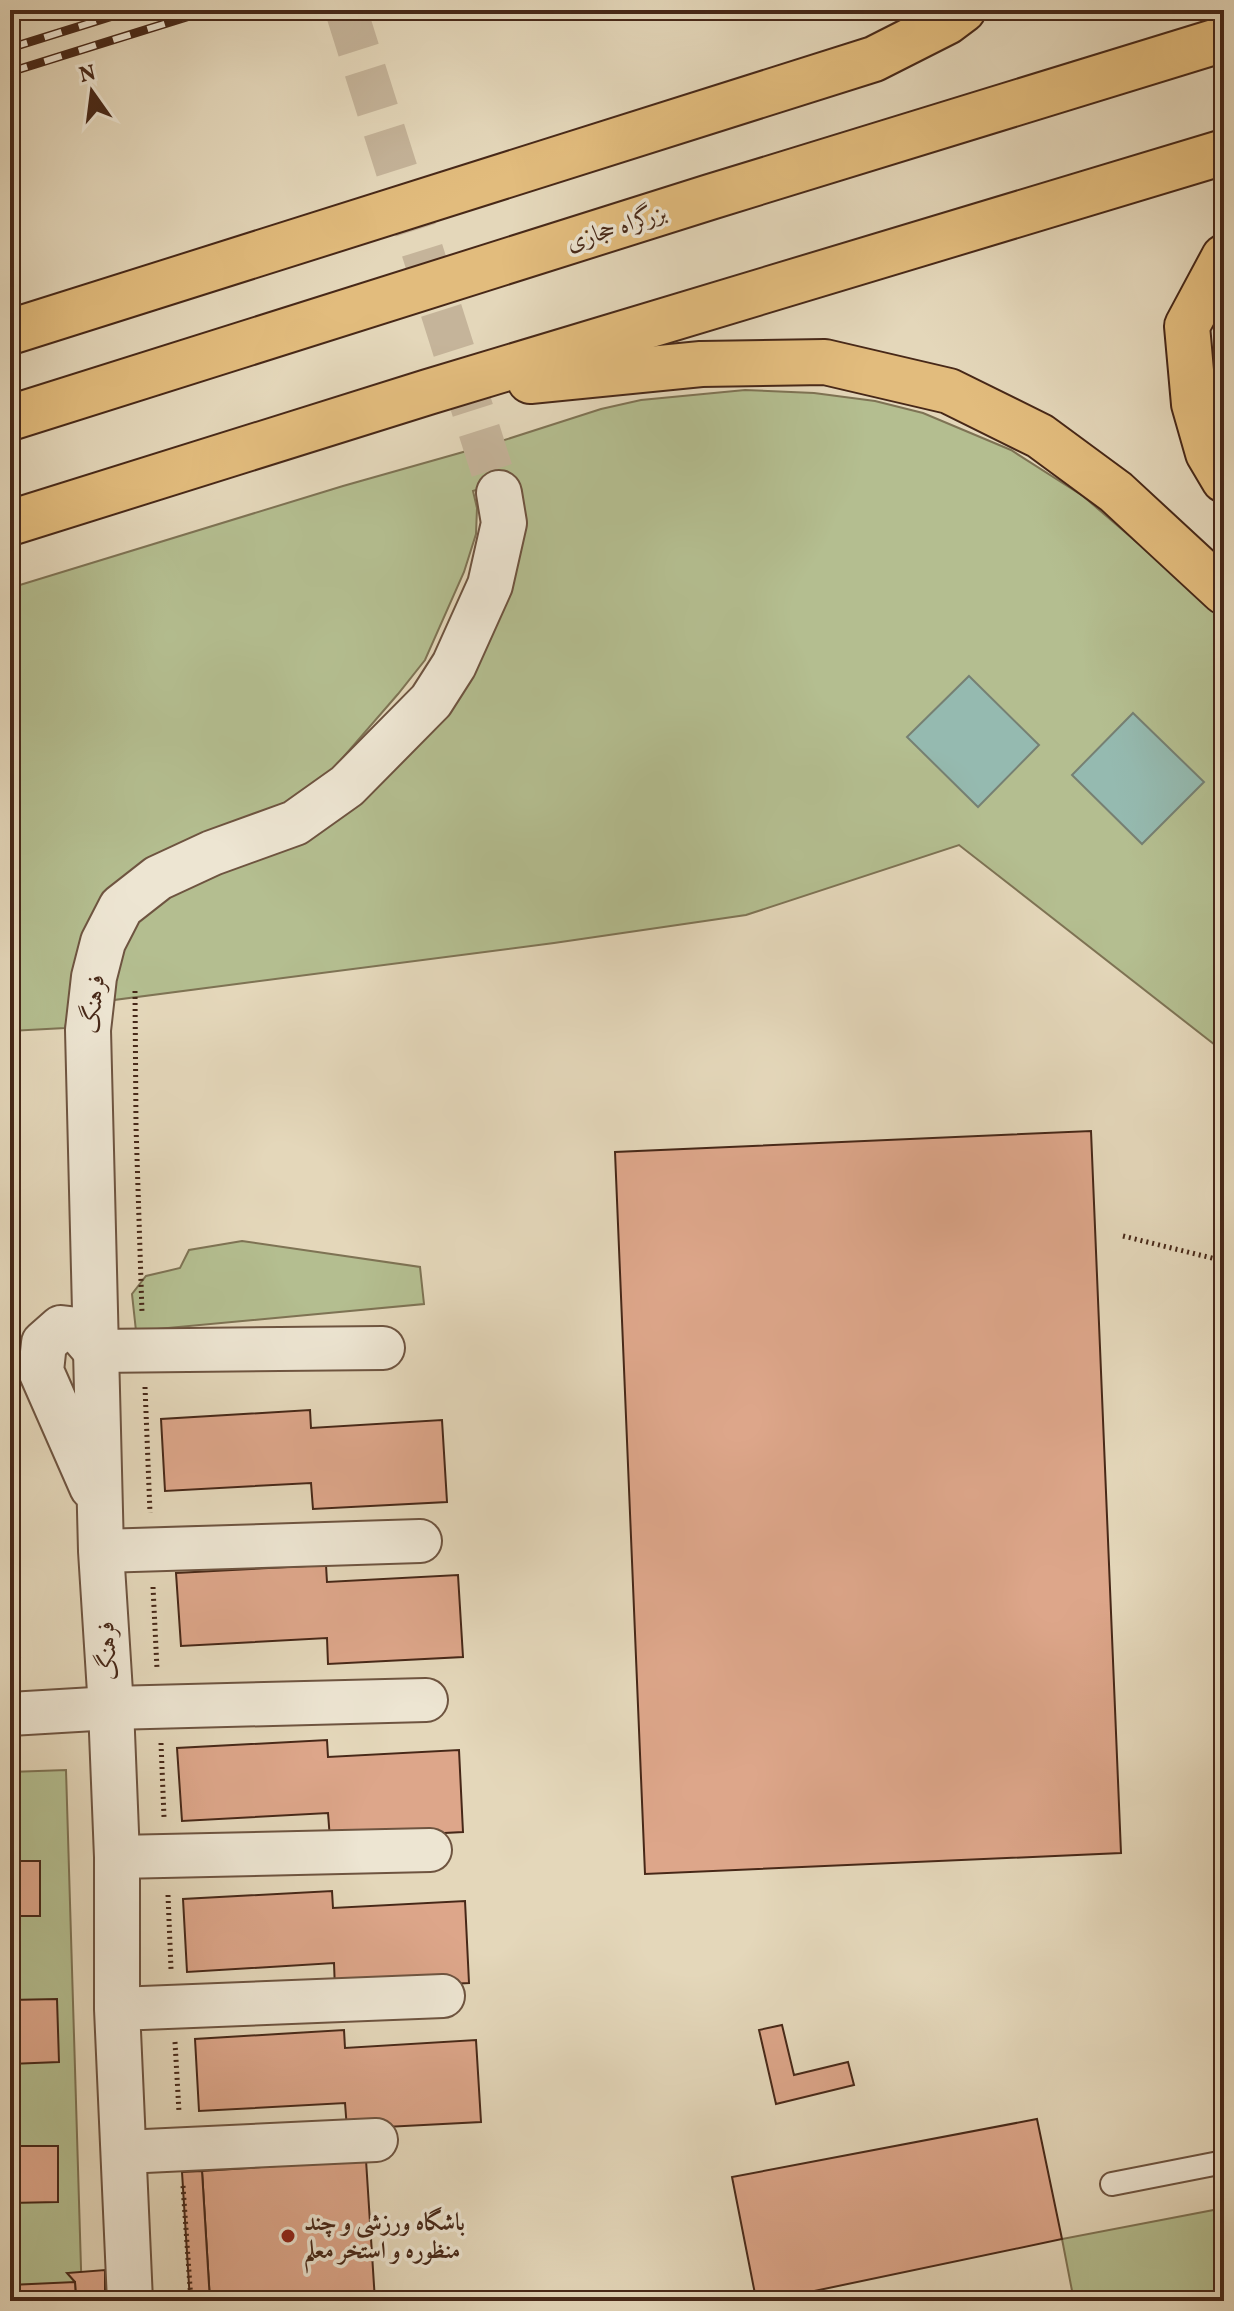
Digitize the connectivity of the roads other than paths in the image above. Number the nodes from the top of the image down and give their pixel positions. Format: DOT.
graph roads {
  1 [pos="963,10"];
  2 [pos="1224,39"];
  3 [pos="1224,152"];
  4 [pos="1224,257"];
  5 [pos="10,332"];
  6 [pos="428,392"];
  7 [pos="10,418"];
  8 [pos="1224,480"];
  9 [pos="499,493"];
  10 [pos="10,523"];
  11 [pos="1224,592"];
  12 [pos="383,1348"];
  13 [pos="96,1351"];
  14 [pos="420,1541"];
  15 [pos="101,1551"];
  16 [pos="426,1700"];
  17 [pos="20,1705"];
  18 [pos="111,1708"];
  19 [pos="430,1850"];
  20 [pos="117,1857"];
  21 [pos="443,1996"];
  22 [pos="117,2009"];
  23 [pos="376,2140"];
  24 [pos="124,2152"];
  25 [pos="1224,2162"];
  26 [pos="1112,2184"];
  27 [pos="130,2301"];
  1 -- 5 [label="highway"];
  2 -- 7 [label="highway, بزرگراه حجازی"];
  3 -- 6 [label="highway"];
  4 -- 8 [label="highway"];
  6 -- 10 [label="highway"];
  6 -- 11 [label="highway"];
  9 -- 13 [label="street, فرهنگ"];
  12 -- 13 [label="street"];
  13 -- 15 [label="street, فرهنگ"];
  14 -- 15 [label="street"];
  15 -- 18 [label="street, فرهنگ"];
  16 -- 18 [label="street"];
  17 -- 18 [label="street, فرهنگ"];
  18 -- 20 [label="street, فرهنگ"];
  19 -- 20 [label="street"];
  20 -- 22 [label="street, فرهنگ"];
  21 -- 22 [label="street"];
  22 -- 24 [label="street, فرهنگ"];
  23 -- 24 [label="street"];
  24 -- 27 [label="street, فرهنگ"];
  25 -- 26 [label="lane"];
}
